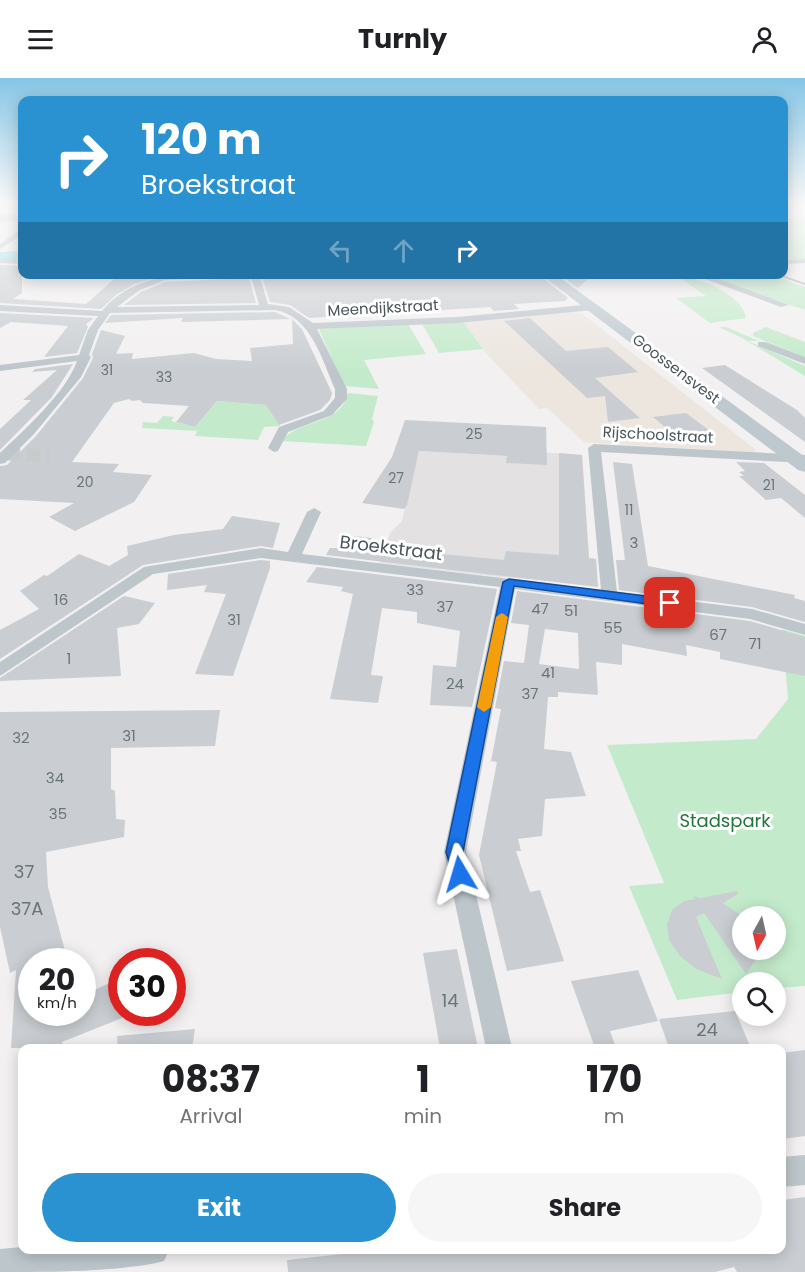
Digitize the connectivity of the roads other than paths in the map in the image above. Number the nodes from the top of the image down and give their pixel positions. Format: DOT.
graph roads {
  1 [pos="0,261"];
  2 [pos="805,261"];
  3 [pos="18,262"];
  4 [pos="788,262"];
  5 [pos="153,279"];
  6 [pos="256,279"];
  7 [pos="553,279"];
  8 [pos="710,279"];
  9 [pos="782,305"];
  10 [pos="264,307"];
  11 [pos="593,307"];
  12 [pos="0,308"];
  13 [pos="106,312"];
  14 [pos="311,326"];
  15 [pos="762,344"];
  16 [pos="86,357"];
  17 [pos="805,361"];
  18 [pos="0,368"];
  19 [pos="274,448"];
  20 [pos="0,460"];
  21 [pos="802,462"];
  22 [pos="314,512"];
  23 [pos="293,557"];
  24 [pos="509,582"];
  25 [pos="609,595"];
  26 [pos="805,630"];
  27 [pos="0,670"];
  28 [pos="498,1044"];
  29 [pos="805,1170"];
  30 [pos="786,1172"];
  31 [pos="116,1254"];
  32 [pos="6,1266"];
  1 -- 3 [label="street"];
  2 -- 4 [label="street"];
  5 -- 13 [label="street"];
  6 -- 10 [label="street"];
  7 -- 11 [label="street, Goossensvest"];
  8 -- 9 [label="street"];
  10 -- 13 [label="street, Meendijkstraat"];
  10 -- 14 [label="street, Meendijkstraat"];
  11 -- 14 [label="street, Meendijkstraat"];
  11 -- 21 [label="street, Goossensvest"];
  12 -- 13 [label="street, Meendijkstraat"];
  13 -- 16 [label="street"];
  14 -- 19 [label="street"];
  15 -- 17 [label="street"];
  16 -- 18 [label="street"];
  16 -- 20 [label="street"];
  21 -- 25 [label="street, Rijschoolstraat"];
  22 -- 23 [label="street"];
  23 -- 24 [label="street, Broekstraat"];
  23 -- 27 [label="street, Broekstraat"];
  24 -- 25 [label="street, Broekstraat"];
  24 -- 28 [label="street"];
  25 -- 26 [label="street, Broekstraat"];
  29 -- 30 [label="street"];
  31 -- 32 [label="street"];
}
